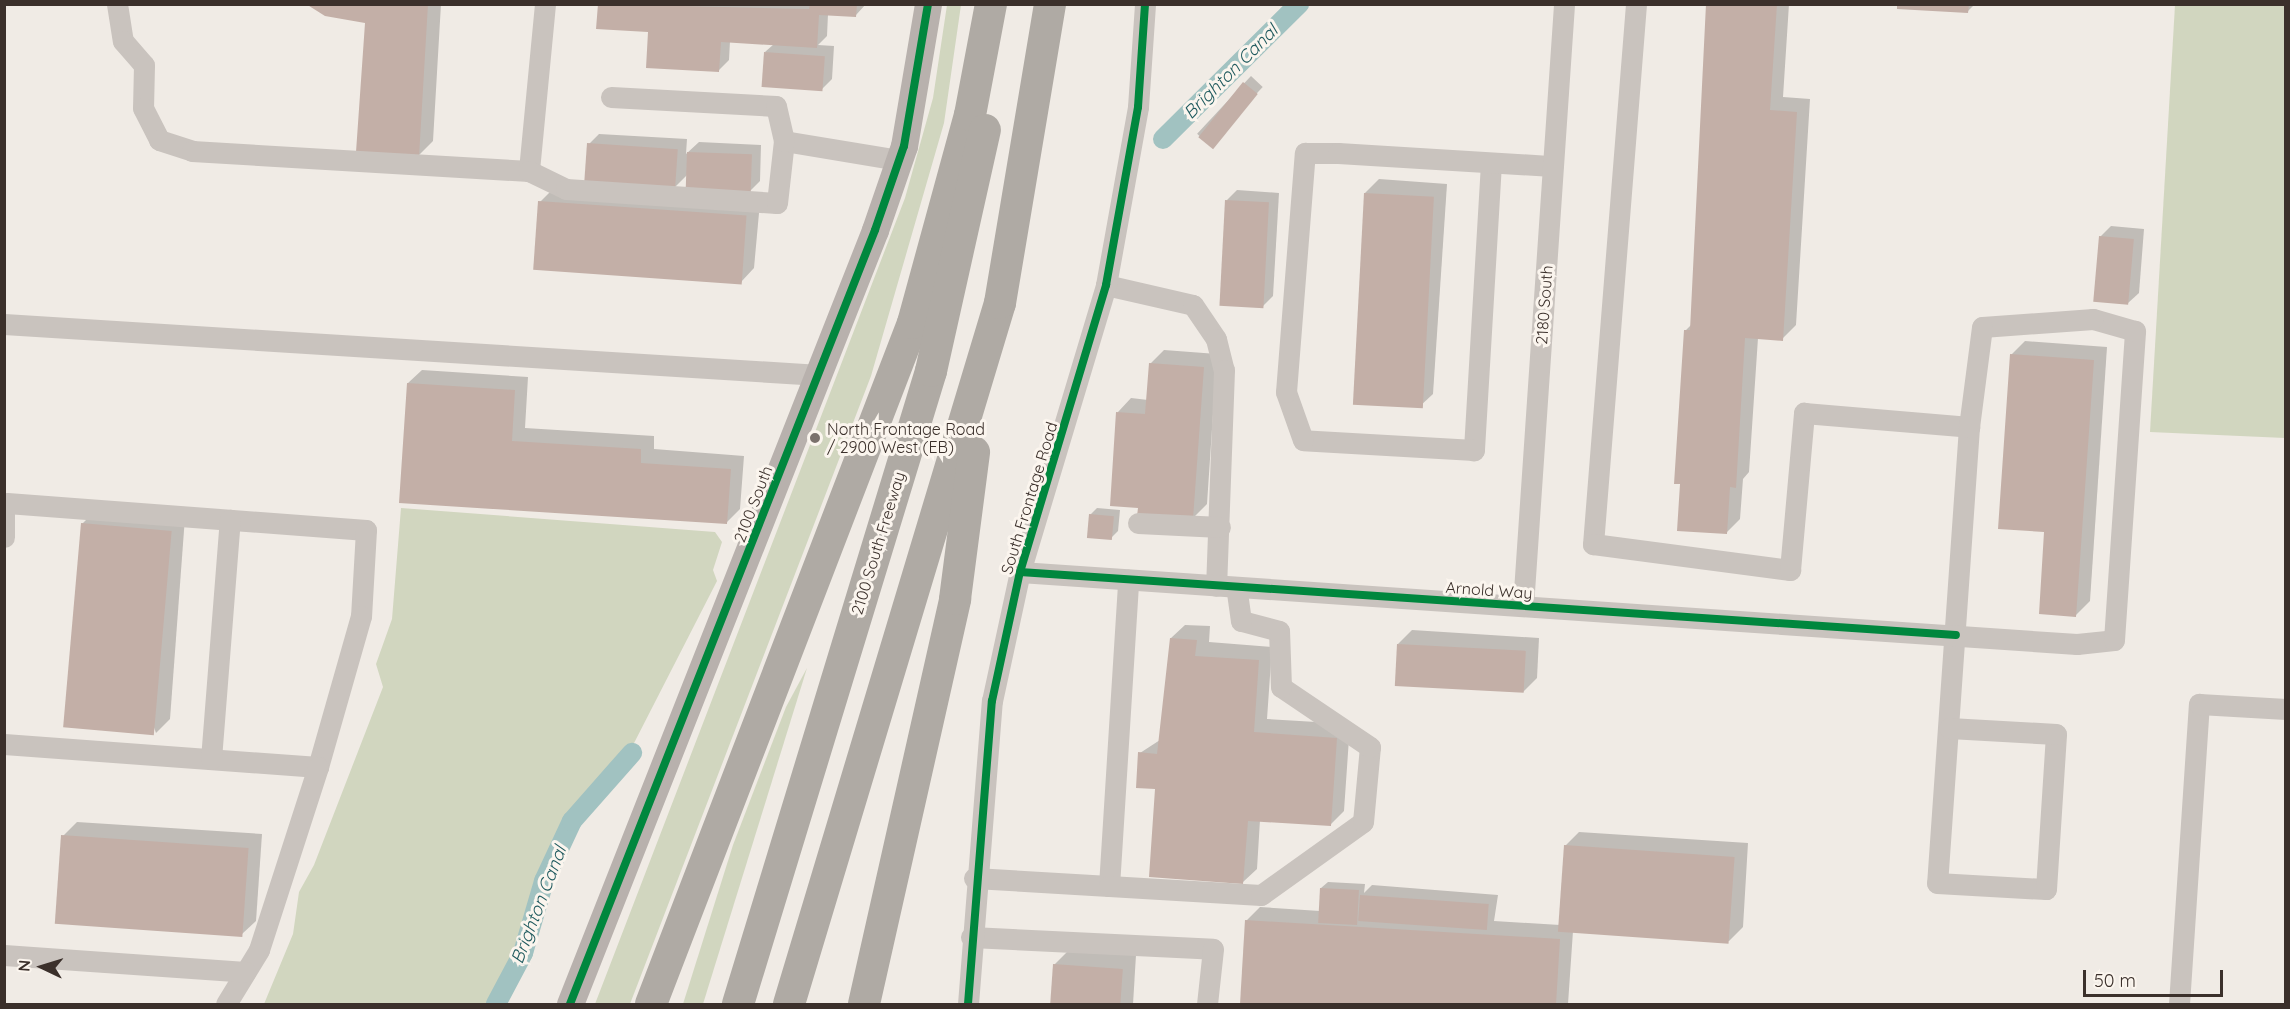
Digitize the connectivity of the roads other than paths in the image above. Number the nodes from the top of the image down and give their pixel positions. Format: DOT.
graph roads {
  1 [pos="117,4"];
  2 [pos="545,4"];
  3 [pos="928,4"];
  4 [pos="991,4"];
  5 [pos="1004,4"];
  6 [pos="1050,4"];
  7 [pos="1145,4"];
  8 [pos="1564,4"];
  9 [pos="1636,4"];
  10 [pos="611,98"];
  11 [pos="784,141"];
  12 [pos="899,160"];
  13 [pos="1491,163"];
  14 [pos="1553,166"];
  15 [pos="529,171"];
  16 [pos="1106,285"];
  17 [pos="1000,303"];
  18 [pos="4,324"];
  19 [pos="819,375"];
  20 [pos="1969,427"];
  21 [pos="6,503"];
  22 [pos="230,520"];
  23 [pos="1138,523"];
  24 [pos="1220,528"];
  25 [pos="4,537"];
  26 [pos="1020,572"];
  27 [pos="1128,580"];
  28 [pos="1226,586"];
  29 [pos="1523,606"];
  30 [pos="1956,635"];
  31 [pos="2286,710"];
  32 [pos="1949,728"];
  33 [pos="4,744"];
  34 [pos="211,759"];
  35 [pos="318,767"];
  36 [pos="974,878"];
  37 [pos="1109,886"];
  38 [pos="971,937"];
  39 [pos="4,955"];
  40 [pos="245,972"];
  41 [pos="226,1005"];
  42 [pos="570,1005"];
  43 [pos="651,1005"];
  44 [pos="738,1005"];
  45 [pos="789,1005"];
  46 [pos="864,1005"];
  47 [pos="968,1005"];
  48 [pos="1207,1005"];
  49 [pos="2179,1005"];
  1 -- 15 [label="street"];
  2 -- 15 [label="street"];
  3 -- 12 [label="main road, 2100 South"];
  4 -- 43 [label="highway"];
  5 -- 44 [label="highway, 2100 South Freeway"];
  6 -- 17 [label="highway"];
  7 -- 16 [label="street, South Frontage Road"];
  8 -- 14 [label="street, 2180 South"];
  9 -- 20 [label="street"];
  10 -- 11 [label="street"];
  11 -- 12 [label="street"];
  11 -- 15 [label="street"];
  12 -- 19 [label="main road, 2100 South"];
  13 -- 13 [label="street"];
  13 -- 14 [label="street"];
  14 -- 29 [label="street, 2180 South"];
  16 -- 24 [label="street"];
  16 -- 26 [label="street, South Frontage Road"];
  17 -- 45 [label="highway"];
  17 -- 46 [label="highway"];
  18 -- 19 [label="street"];
  19 -- 42 [label="main road, 2100 South"];
  20 -- 30 [label="street"];
  20 -- 30 [label="street, Arnold Way"];
  21 -- 22 [label="street"];
  21 -- 25 [label="street"];
  22 -- 34 [label="street"];
  22 -- 35 [label="street"];
  23 -- 24 [label="street"];
  24 -- 28 [label="street"];
  26 -- 27 [label="street, Arnold Way"];
  26 -- 36 [label="street, South Frontage Road"];
  27 -- 28 [label="street, Arnold Way"];
  27 -- 37 [label="street"];
  28 -- 29 [label="street, Arnold Way"];
  28 -- 37 [label="street"];
  29 -- 30 [label="street, Arnold Way"];
  30 -- 32 [label="street"];
  31 -- 49 [label="street"];
  32 -- 32 [label="street"];
  33 -- 34 [label="street"];
  34 -- 35 [label="street"];
  35 -- 40 [label="street"];
  36 -- 37 [label="street"];
  36 -- 38 [label="street, South Frontage Road"];
  38 -- 47 [label="street, South Frontage Road"];
  38 -- 48 [label="street"];
  39 -- 40 [label="street"];
  40 -- 41 [label="street"];
}
